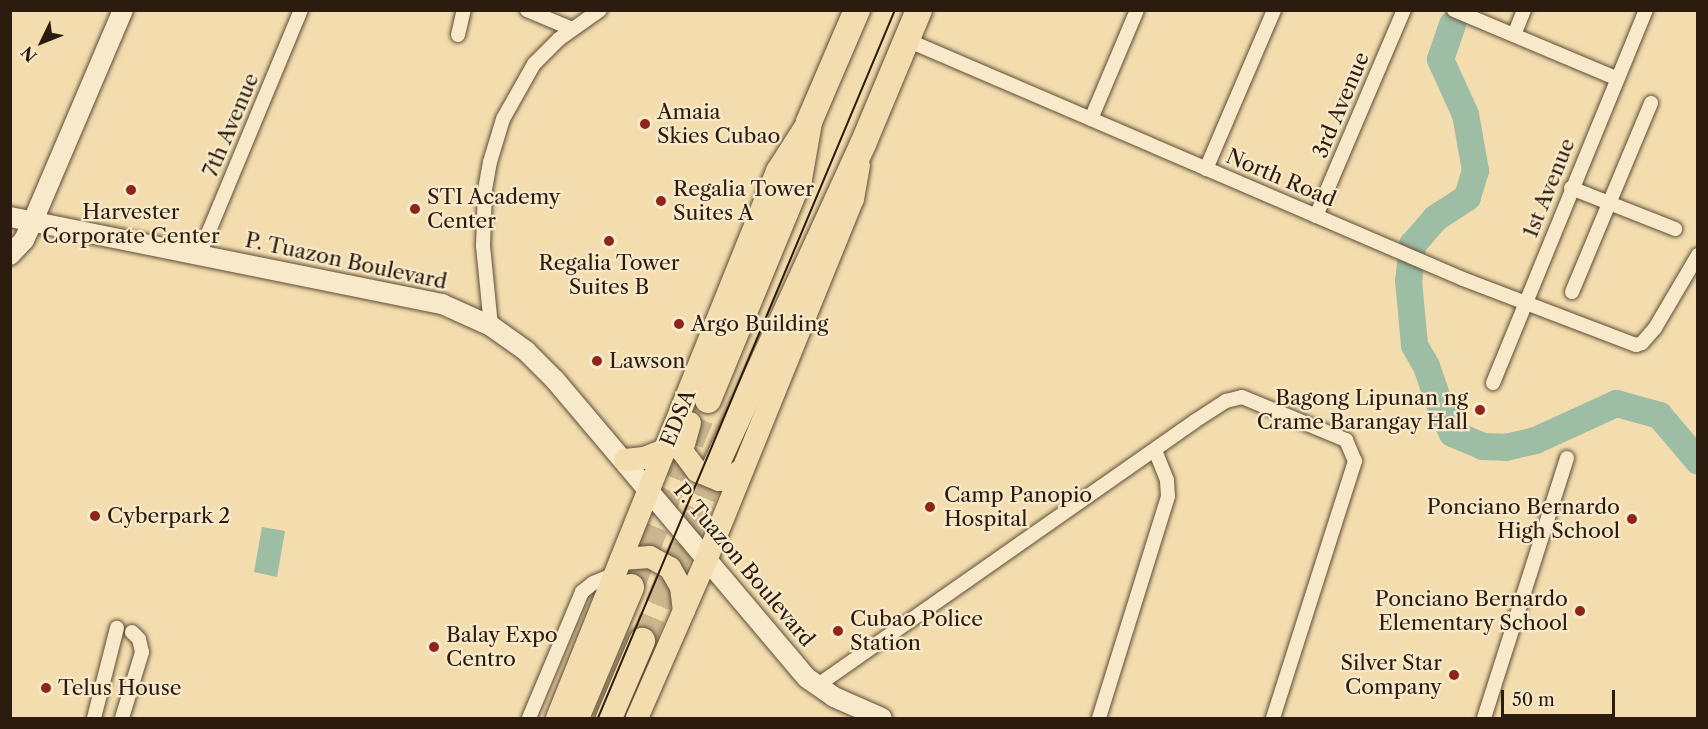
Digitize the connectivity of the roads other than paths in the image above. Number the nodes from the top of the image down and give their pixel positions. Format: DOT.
graph roads {
  1 [pos="123,10"];
  2 [pos="301,10"];
  3 [pos="464,10"];
  4 [pos="527,10"];
  5 [pos="600,10"];
  6 [pos="857,10"];
  7 [pos="919,10"];
  8 [pos="1137,10"];
  9 [pos="1274,10"];
  10 [pos="1404,10"];
  11 [pos="1455,10"];
  12 [pos="1524,10"];
  13 [pos="1646,10"];
  14 [pos="572,29"];
  15 [pos="458,35"];
  16 [pos="1514,35"];
  17 [pos="907,40"];
  18 [pos="1616,78"];
  19 [pos="1651,103"];
  20 [pos="1091,119"];
  21 [pos="863,144"];
  22 [pos="1206,169"];
  23 [pos="1571,188"];
  24 [pos="1610,202"];
  25 [pos="1316,216"];
  26 [pos="10,217"];
  27 [pos="33,221"];
  28 [pos="62,226"];
  29 [pos="1675,229"];
  30 [pos="17,239"];
  31 [pos="10,255"];
  32 [pos="199,255"];
  33 [pos="1698,255"];
  34 [pos="1572,292"];
  35 [pos="1525,301"];
  36 [pos="491,326"];
  37 [pos="1493,382"];
  38 [pos="698,396"];
  39 [pos="665,450"];
  40 [pos="1155,450"];
  41 [pos="1567,458"];
  42 [pos="625,460"];
  43 [pos="716,465"];
  44 [pos="742,469"];
  45 [pos="649,489"];
  46 [pos="707,558"];
  47 [pos="622,573"];
  48 [pos="684,613"];
  49 [pos="117,628"];
  50 [pos="132,632"];
  51 [pos="642,641"];
  52 [pos="818,685"];
  53 [pos="94,718"];
  54 [pos="122,718"];
  55 [pos="529,718"];
  56 [pos="557,718"];
  57 [pos="576,718"];
  58 [pos="609,718"];
  59 [pos="637,718"];
  60 [pos="882,718"];
  61 [pos="1099,718"];
  62 [pos="1273,718"];
  63 [pos="1484,718"];
  1 -- 27 [label="main road"];
  2 -- 32 [label="street, 7th Avenue"];
  3 -- 15 [label="street"];
  4 -- 14 [label="street"];
  5 -- 14 [label="street"];
  6 -- 38 [label="highway, EDSA"];
  7 -- 17 [label="highway"];
  8 -- 20 [label="street"];
  9 -- 22 [label="street"];
  10 -- 25 [label="street, 3rd Avenue"];
  11 -- 16 [label="street"];
  12 -- 16 [label="street"];
  13 -- 18 [label="street, 1st Avenue"];
  14 -- 36 [label="street"];
  16 -- 18 [label="street"];
  17 -- 20 [label="street, North Road"];
  17 -- 21 [label="highway"];
  18 -- 23 [label="street, 1st Avenue"];
  19 -- 24 [label="street"];
  20 -- 22 [label="street, North Road"];
  21 -- 43 [label="highway"];
  21 -- 44 [label="main road"];
  22 -- 25 [label="street, North Road"];
  23 -- 24 [label="street"];
  23 -- 35 [label="street, 1st Avenue"];
  24 -- 29 [label="street"];
  24 -- 34 [label="street"];
  25 -- 35 [label="street, North Road"];
  26 -- 27 [label="main road, P. Tuazon Boulevard"];
  27 -- 28 [label="main road, P. Tuazon Boulevard"];
  27 -- 30 [label="main road"];
  28 -- 30 [label="main road"];
  28 -- 32 [label="main road, P. Tuazon Boulevard"];
  30 -- 31 [label="main road"];
  32 -- 36 [label="main road, P. Tuazon Boulevard"];
  33 -- 35 [label="street, North Road"];
  35 -- 37 [label="street, 1st Avenue"];
  36 -- 42 [label="main road, P. Tuazon Boulevard"];
  38 -- 39 [label="main road, EDSA"];
  38 -- 44 [label="main road"];
  39 -- 42 [label="main road"];
  39 -- 45 [label="main road, EDSA"];
  40 -- 52 [label="street"];
  40 -- 61 [label="street"];
  40 -- 62 [label="street"];
  41 -- 63 [label="street"];
  42 -- 45 [label="main road, P. Tuazon Boulevard"];
  44 -- 46 [label="main road"];
  45 -- 46 [label="main road, P. Tuazon Boulevard"];
  45 -- 47 [label="main road, EDSA"];
  46 -- 48 [label="main road"];
  46 -- 52 [label="main road, P. Tuazon Boulevard"];
  47 -- 48 [label="main road"];
  47 -- 55 [label="street"];
  47 -- 56 [label="main road, EDSA"];
  47 -- 57 [label="highway, EDSA"];
  48 -- 59 [label="main road"];
  49 -- 53 [label="street"];
  50 -- 54 [label="street"];
  51 -- 58 [label="highway"];
  52 -- 60 [label="main road, P. Tuazon Boulevard"];
}
